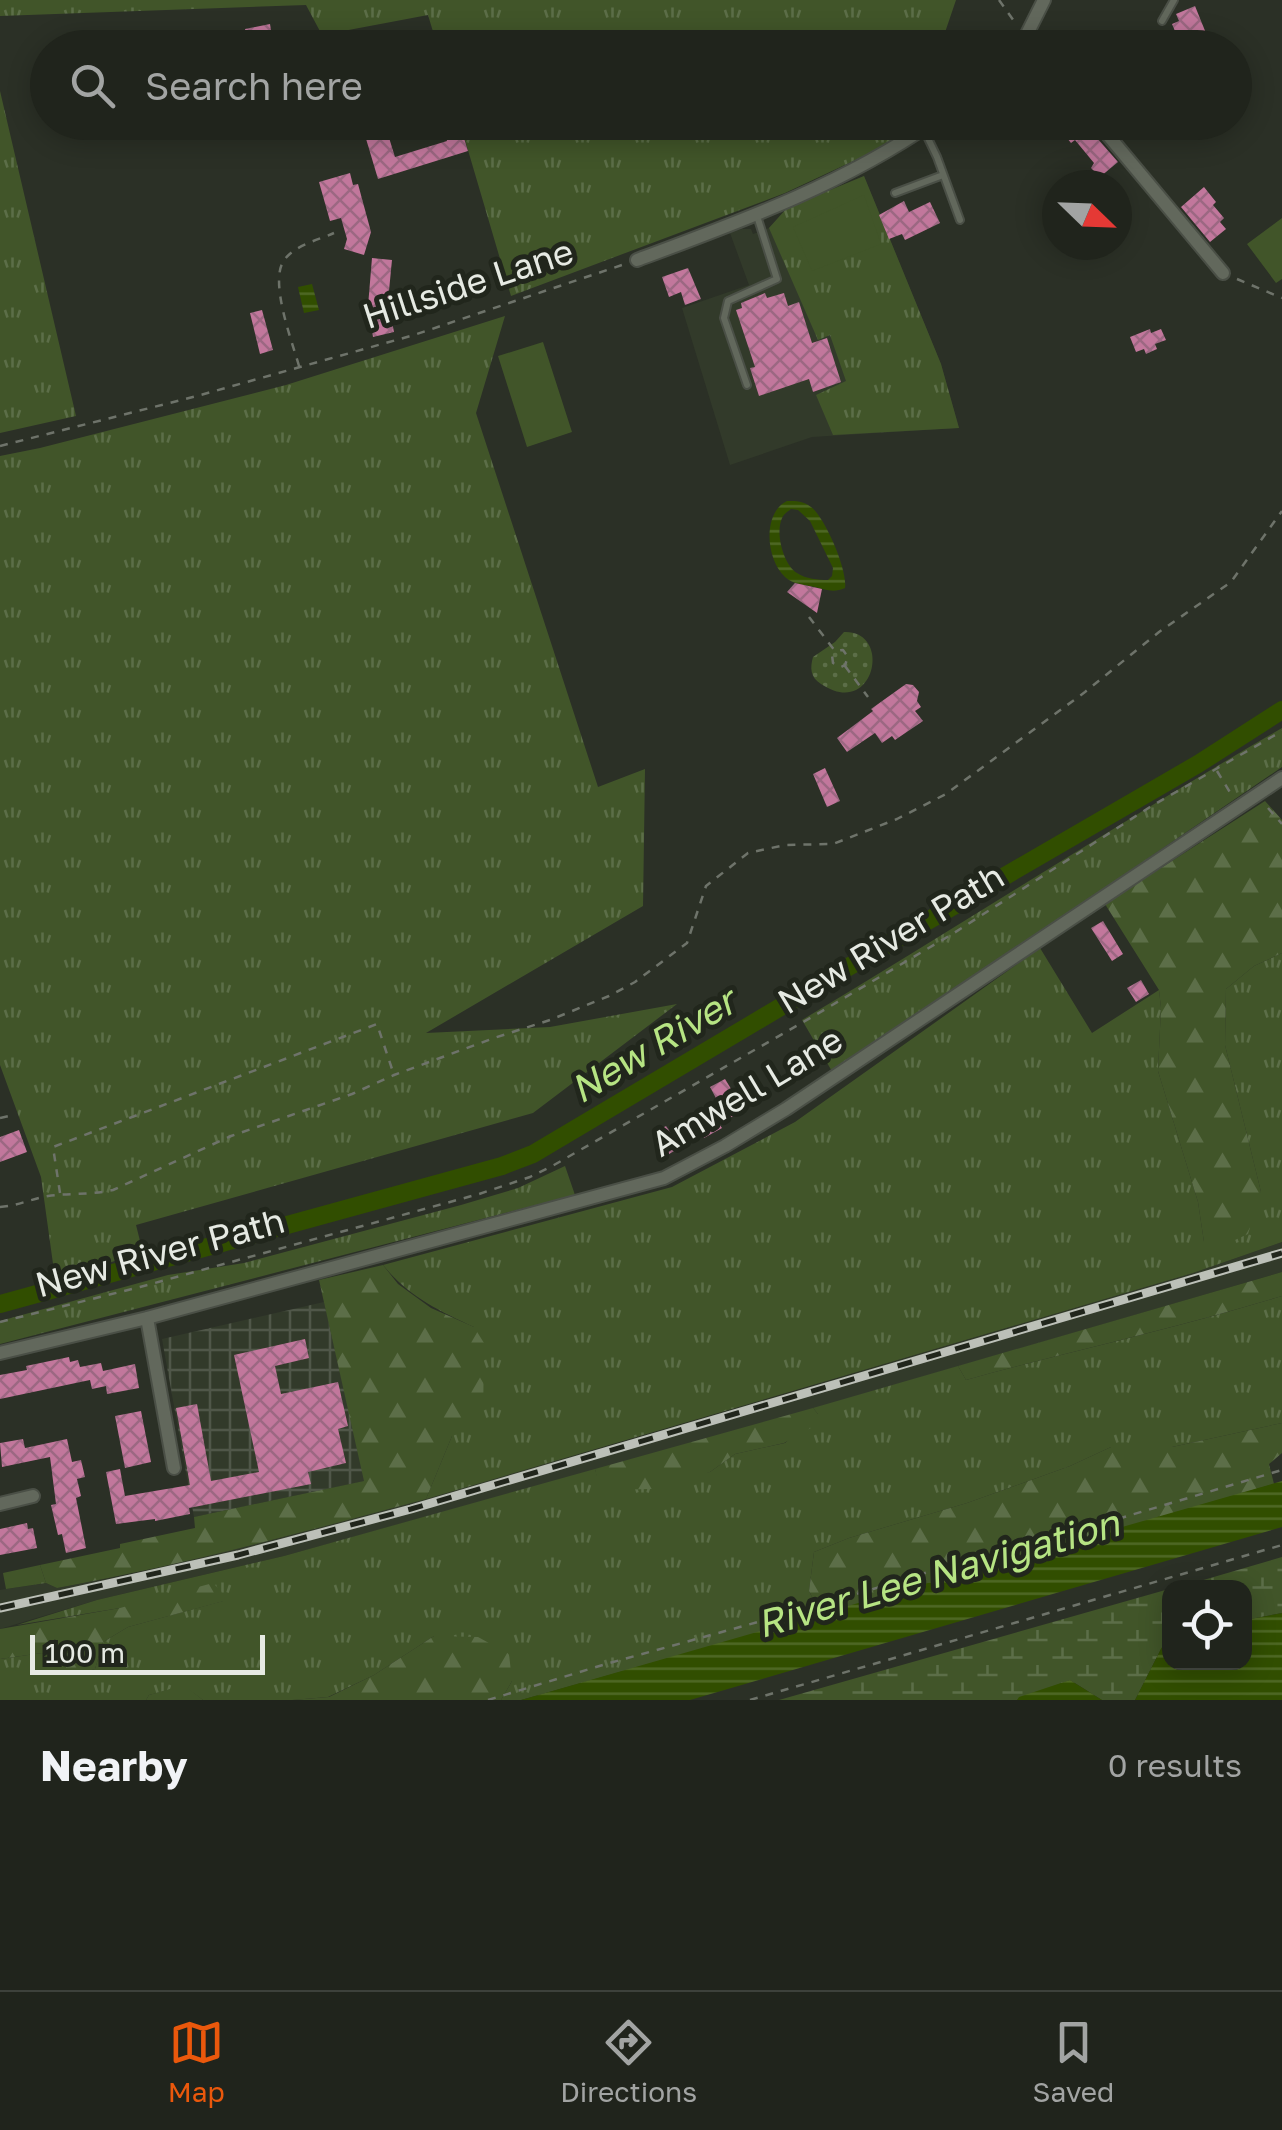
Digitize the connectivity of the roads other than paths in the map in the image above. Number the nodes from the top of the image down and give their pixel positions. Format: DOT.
graph roads {
  1 [pos="1044,0"];
  2 [pos="1174,0"];
  3 [pos="1162,20"];
  4 [pos="1031,30"];
  5 [pos="905,140"];
  6 [pos="932,140"];
  7 [pos="1111,140"];
  8 [pos="943,175"];
  9 [pos="895,193"];
  10 [pos="756,215"];
  11 [pos="960,220"];
  12 [pos="637,260"];
  13 [pos="1224,274"];
  14 [pos="747,385"];
  15 [pos="1282,778"];
  16 [pos="147,1318"];
  17 [pos="0,1353"];
  18 [pos="174,1468"];
  19 [pos="33,1496"];
  20 [pos="0,1504"];
  1 -- 4 [label="street"];
  2 -- 3 [label="lane"];
  5 -- 10 [label="street"];
  6 -- 8 [label="lane"];
  7 -- 13 [label="street"];
  8 -- 9 [label="lane"];
  8 -- 11 [label="lane"];
  10 -- 12 [label="street"];
  10 -- 14 [label="lane"];
  15 -- 16 [label="street, Amwell Lane"];
  16 -- 17 [label="street, Amwell Lane"];
  16 -- 18 [label="street"];
  19 -- 20 [label="street"];
}
